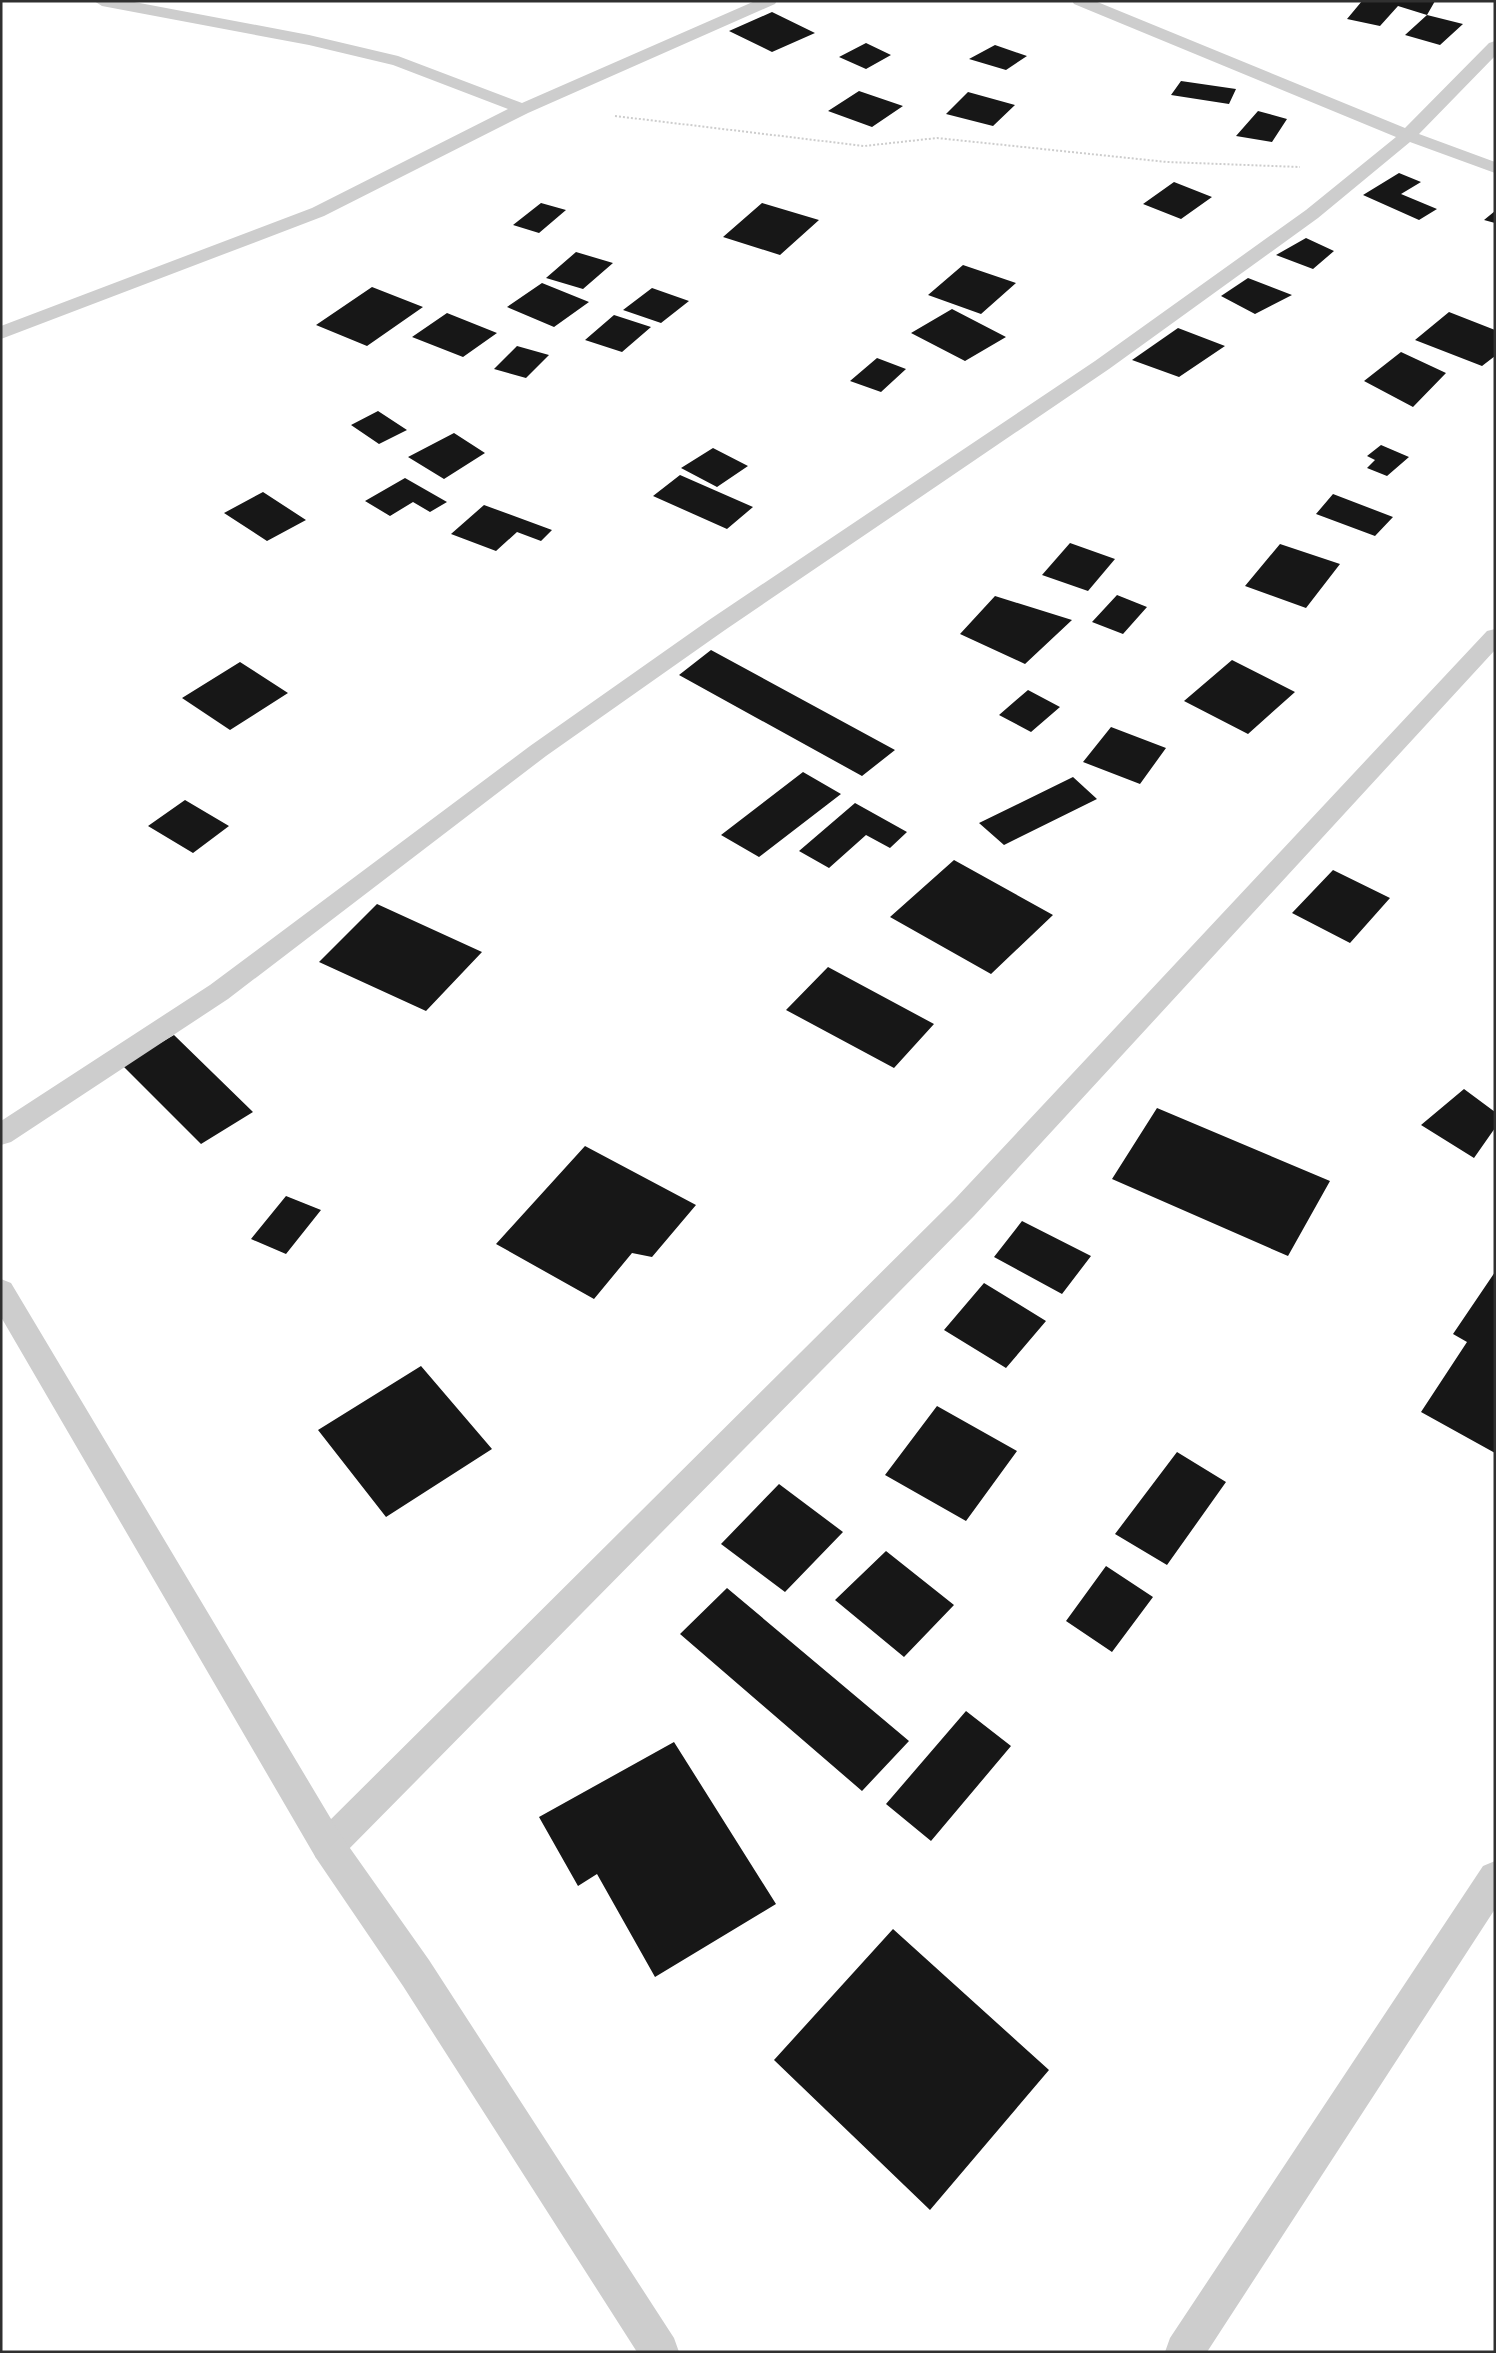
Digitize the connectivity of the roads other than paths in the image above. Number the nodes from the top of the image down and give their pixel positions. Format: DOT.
graph roads {
  1 [pos="102,1"];
  2 [pos="769,1"];
  3 [pos="1080,1"];
  4 [pos="1495,46"];
  5 [pos="522,109"];
  6 [pos="1406,137"];
  7 [pos="1495,168"];
  8 [pos="1,333"];
  9 [pos="1495,636"];
  10 [pos="1,1135"];
  11 [pos="1,1291"];
  12 [pos="328,1846"];
  13 [pos="1495,1878"];
  14 [pos="660,2352"];
  15 [pos="1184,2352"];
  1 -- 5 [label="street"];
  2 -- 5 [label="street"];
  3 -- 6 [label="street"];
  4 -- 6 [label="street"];
  5 -- 8 [label="street"];
  6 -- 7 [label="street"];
  6 -- 10 [label="street"];
  9 -- 12 [label="street"];
  11 -- 12 [label="street"];
  12 -- 14 [label="street"];
  13 -- 15 [label="street"];
}
